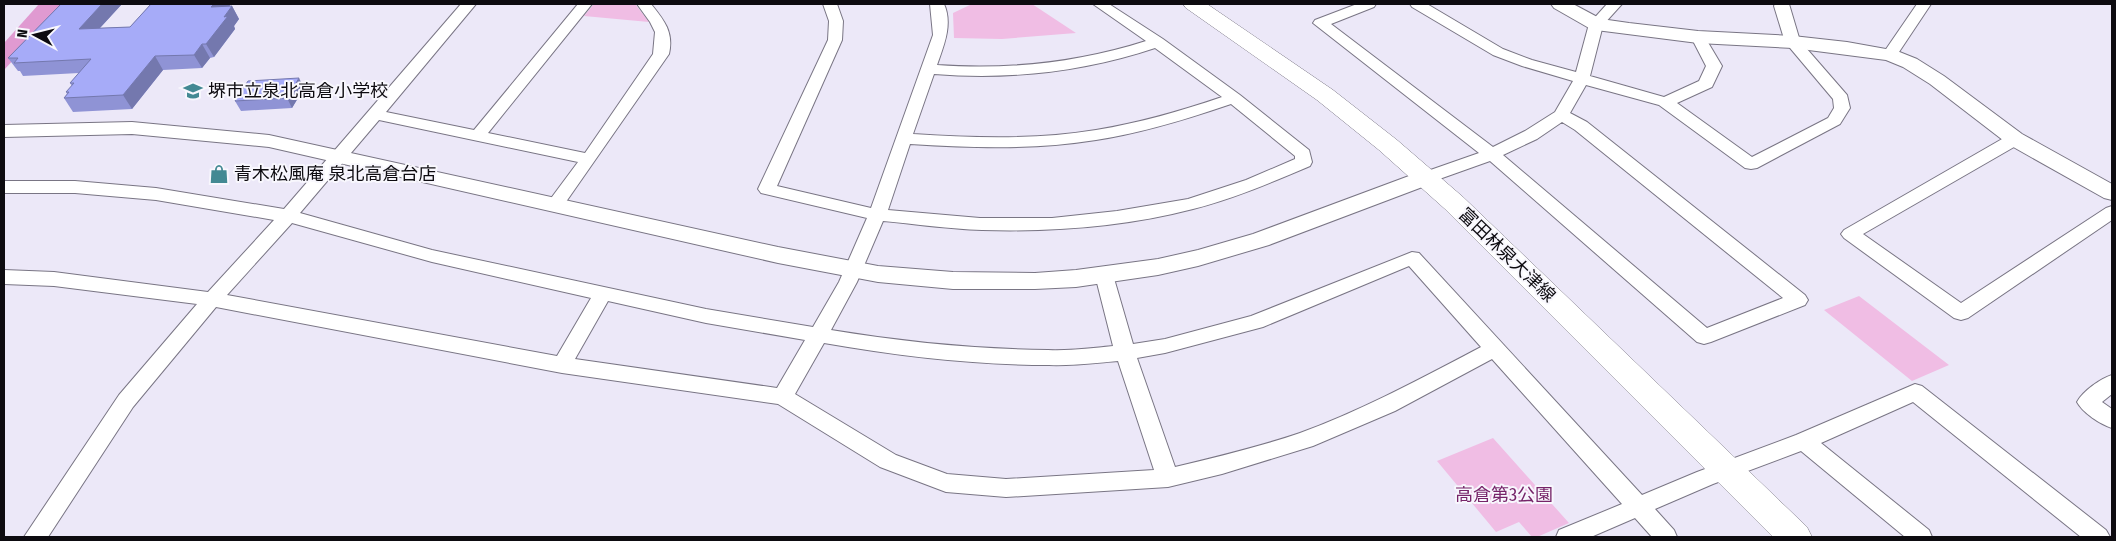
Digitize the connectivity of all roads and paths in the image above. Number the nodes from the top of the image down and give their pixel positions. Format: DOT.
graph roads {
  1 [pos="469,4"];
  2 [pos="585,4"];
  3 [pos="644,4"];
  4 [pos="830,4"];
  5 [pos="937,4"];
  6 [pos="1100,4"];
  7 [pos="1193,4"];
  8 [pos="1369,4"];
  9 [pos="1417,4"];
  10 [pos="1560,4"];
  11 [pos="1615,4"];
  12 [pos="1782,4"];
  13 [pos="1924,4"];
  14 [pos="1596,24"];
  15 [pos="1698,37"];
  16 [pos="1158,42"];
  17 [pos="1793,42"];
  18 [pos="1890,55"];
  19 [pos="929,69"];
  20 [pos="1582,78"];
  21 [pos="1234,98"];
  22 [pos="1666,102"];
  23 [pos="374,114"];
  24 [pos="1561,115"];
  25 [pos="4,131"];
  26 [pos="478,135"];
  27 [pos="904,139"];
  28 [pos="2014,139"];
  29 [pos="1492,154"];
  30 [pos="338,156"];
  31 [pos="589,159"];
  32 [pos="1425,178"];
  33 [pos="4,187"];
  34 [pos="2112,193"];
  35 [pos="556,205"];
  36 [pos="2112,212"];
  37 [pos="878,214"];
  38 [pos="288,216"];
  39 [pos="854,271"];
  40 [pos="1104,275"];
  41 [pos="4,278"];
  42 [pos="603,294"];
  43 [pos="212,299"];
  44 [pos="818,336"];
  45 [pos="1495,349"];
  46 [pos="1125,353"];
  47 [pos="562,365"];
  48 [pos="2112,383"];
  49 [pos="783,397"];
  50 [pos="2112,420"];
  51 [pos="1804,441"];
  52 [pos="1727,469"];
  53 [pos="1168,478"];
  54 [pos="1638,507"];
  55 [pos="35,537"];
  56 [pos="1567,537"];
  57 [pos="1666,537"];
  58 [pos="1795,537"];
  59 [pos="1921,537"];
  60 [pos="2098,537"];
  1 -- 23 [label="street"];
  2 -- 26 [label="street"];
  3 -- 31 [label="street"];
  4 -- 37 [label="street"];
  5 -- 19 [label="street"];
  6 -- 16 [label="street"];
  7 -- 32 [label="main road, 富田林泉大津線"];
  8 -- 29 [label="street"];
  9 -- 20 [label="street"];
  10 -- 14 [label="street"];
  11 -- 14 [label="street"];
  12 -- 17 [label="street"];
  13 -- 18 [label="street"];
  14 -- 15 [label="street"];
  14 -- 20 [label="street"];
  15 -- 17 [label="street"];
  15 -- 22 [label="street"];
  16 -- 19 [label="street"];
  16 -- 21 [label="street"];
  17 -- 18 [label="street"];
  17 -- 22 [label="street"];
  18 -- 28 [label="street"];
  19 -- 27 [label="street"];
  20 -- 22 [label="street"];
  20 -- 24 [label="street"];
  21 -- 27 [label="street"];
  21 -- 37 [label="street"];
  23 -- 26 [label="street"];
  23 -- 30 [label="street"];
  24 -- 29 [label="street"];
  24 -- 29 [label="street"];
  25 -- 30 [label="street"];
  26 -- 31 [label="street"];
  27 -- 37 [label="street"];
  28 -- 34 [label="street"];
  28 -- 36 [label="street"];
  29 -- 32 [label="street"];
  30 -- 35 [label="street"];
  30 -- 38 [label="street"];
  31 -- 35 [label="street"];
  32 -- 40 [label="street"];
  32 -- 52 [label="main road, 富田林泉大津線"];
  33 -- 38 [label="street"];
  35 -- 39 [label="street"];
  37 -- 39 [label="street"];
  38 -- 42 [label="street"];
  38 -- 43 [label="street"];
  39 -- 40 [label="street"];
  39 -- 44 [label="street"];
  40 -- 46 [label="street"];
  41 -- 43 [label="street"];
  42 -- 44 [label="street"];
  42 -- 47 [label="street"];
  43 -- 47 [label="street"];
  43 -- 55 [label="street"];
  44 -- 46 [label="street"];
  44 -- 49 [label="street"];
  45 -- 46 [label="street"];
  45 -- 53 [label="street"];
  45 -- 54 [label="street"];
  46 -- 53 [label="street"];
  47 -- 49 [label="street"];
  48 -- 50 [label="street"];
  49 -- 53 [label="street"];
  51 -- 52 [label="street"];
  51 -- 59 [label="street"];
  51 -- 60 [label="street"];
  52 -- 54 [label="street"];
  52 -- 58 [label="main road, 富田林泉大津線"];
  54 -- 56 [label="street"];
  54 -- 57 [label="street"];
}
